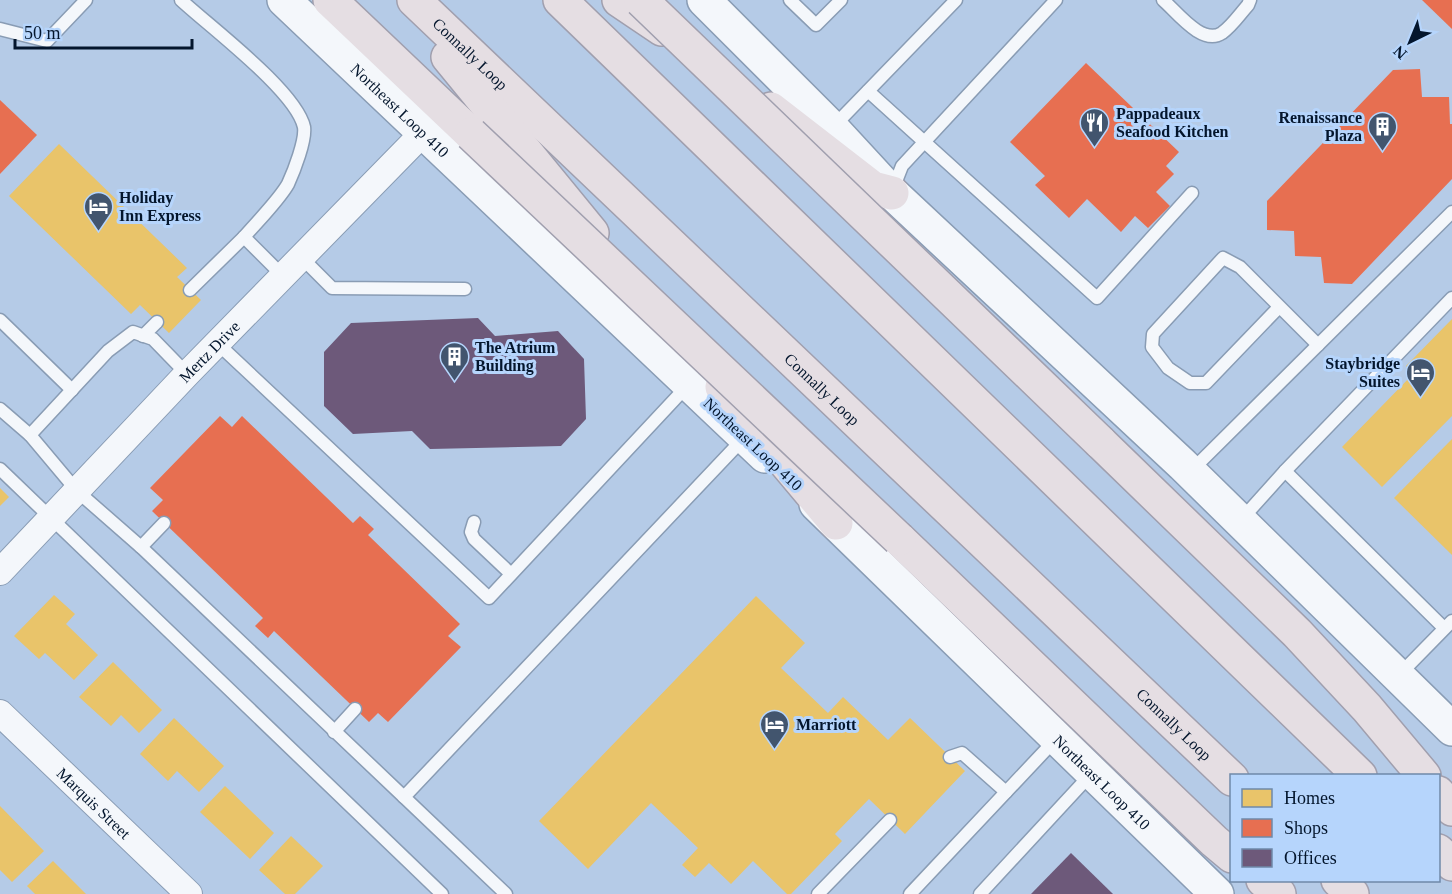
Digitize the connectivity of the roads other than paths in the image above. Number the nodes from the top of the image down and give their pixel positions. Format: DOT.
graph roads {
  1 [pos="86,0"];
  2 [pos="181,0"];
  3 [pos="284,0"];
  4 [pos="330,0"];
  5 [pos="402,0"];
  6 [pos="414,0"];
  7 [pos="560,0"];
  8 [pos="619,0"];
  9 [pos="641,0"];
  10 [pos="704,0"];
  11 [pos="790,0"];
  12 [pos="841,0"];
  13 [pos="956,0"];
  14 [pos="1056,0"];
  15 [pos="1164,0"];
  16 [pos="1250,0"];
  17 [pos="0,29"];
  18 [pos="868,91"];
  19 [pos="832,128"];
  20 [pos="423,133"];
  21 [pos="925,141"];
  22 [pos="1192,192"];
  23 [pos="892,193"];
  24 [pos="1452,212"];
  25 [pos="244,237"];
  26 [pos="302,257"];
  27 [pos="283,276"];
  28 [pos="465,289"];
  29 [pos="190,290"];
  30 [pos="1452,298"];
  31 [pos="1279,307"];
  32 [pos="0,320"];
  33 [pos="157,322"];
  34 [pos="143,336"];
  35 [pos="218,343"];
  36 [pos="1318,345"];
  37 [pos="187,374"];
  38 [pos="689,384"];
  39 [pos="72,390"];
  40 [pos="0,409"];
  41 [pos="30,435"];
  42 [pos="745,437"];
  43 [pos="0,469"];
  44 [pos="1285,471"];
  45 [pos="1190,472"];
  46 [pos="77,491"];
  47 [pos="51,518"];
  48 [pos="1240,521"];
  49 [pos="474,522"];
  50 [pos="164,523"];
  51 [pos="836,523"];
  52 [pos="141,547"];
  53 [pos="0,572"];
  54 [pos="511,574"];
  55 [pos="1448,625"];
  56 [pos="1398,676"];
  57 [pos="355,709"];
  58 [pos="0,712"];
  59 [pos="1452,729"];
  60 [pos="334,732"];
  61 [pos="1057,738"];
  62 [pos="951,757"];
  63 [pos="1093,772"];
  64 [pos="1358,774"];
  65 [pos="1422,774"];
  66 [pos="1230,777"];
  67 [pos="1006,792"];
  68 [pos="1440,795"];
  69 [pos="404,797"];
  70 [pos="1452,809"];
  71 [pos="890,820"];
  72 [pos="1440,853"];
  73 [pos="1230,854"];
  74 [pos="1452,864"];
  75 [pos="1265,882"];
  76 [pos="1340,882"];
  77 [pos="189,894"];
  78 [pos="442,894"];
  79 [pos="506,894"];
  80 [pos="819,894"];
  81 [pos="910,894"];
  82 [pos="981,894"];
  83 [pos="1217,894"];
  84 [pos="1280,894"];
  85 [pos="1352,894"];
  1 -- 17 [label="lane"];
  2 -- 25 [label="lane"];
  3 -- 20 [label="main road, Northeast Loop 410"];
  4 -- 73 [label="highway, bridge"];
  5 -- 51 [label="highway"];
  6 -- 66 [label="highway, Connally Loop"];
  7 -- 64 [label="highway"];
  8 -- 23 [label="highway"];
  9 -- 65 [label="highway, bridge"];
  10 -- 19 [label="main road"];
  11 -- 12 [label="lane"];
  13 -- 18 [label="lane"];
  14 -- 21 [label="lane"];
  15 -- 16 [label="lane"];
  18 -- 19 [label="lane"];
  18 -- 21 [label="lane"];
  19 -- 23 [label="main road"];
  20 -- 26 [label="street, Mertz Drive"];
  20 -- 38 [label="main road, Northeast Loop 410"];
  21 -- 22 [label="lane"];
  21 -- 23 [label="lane"];
  23 -- 45 [label="main road"];
  24 -- 36 [label="lane"];
  25 -- 27 [label="lane"];
  25 -- 29 [label="lane"];
  26 -- 27 [label="street, Mertz Drive"];
  26 -- 28 [label="lane"];
  27 -- 35 [label="street, Mertz Drive"];
  30 -- 44 [label="lane"];
  31 -- 31 [label="lane"];
  31 -- 36 [label="lane"];
  32 -- 39 [label="lane"];
  33 -- 34 [label="lane"];
  34 -- 37 [label="lane"];
  34 -- 39 [label="lane"];
  35 -- 37 [label="street, Mertz Drive"];
  35 -- 54 [label="lane"];
  36 -- 45 [label="lane"];
  37 -- 46 [label="street, Mertz Drive"];
  38 -- 42 [label="main road, Northeast Loop 410"];
  38 -- 54 [label="lane"];
  39 -- 41 [label="lane"];
  40 -- 41 [label="lane"];
  41 -- 46 [label="lane"];
  42 -- 51 [label="main road, Northeast Loop 410"];
  42 -- 69 [label="lane"];
  43 -- 47 [label="lane"];
  44 -- 48 [label="lane"];
  44 -- 55 [label="lane"];
  45 -- 48 [label="main road"];
  46 -- 47 [label="street, Mertz Drive"];
  46 -- 52 [label="lane"];
  47 -- 53 [label="street, Mertz Drive"];
  47 -- 78 [label="lane"];
  48 -- 56 [label="main road"];
  49 -- 54 [label="lane"];
  50 -- 52 [label="lane"];
  51 -- 61 [label="main road, Northeast Loop 410"];
  52 -- 60 [label="lane"];
  55 -- 56 [label="lane"];
  56 -- 59 [label="main road"];
  57 -- 60 [label="lane"];
  58 -- 77 [label="street, Marquis Street"];
  60 -- 69 [label="lane"];
  61 -- 63 [label="main road, Northeast Loop 410"];
  61 -- 67 [label="lane"];
  62 -- 67 [label="lane"];
  63 -- 82 [label="lane"];
  63 -- 83 [label="main road, Northeast Loop 410"];
  67 -- 81 [label="lane"];
  68 -- 70 [label="highway"];
  69 -- 79 [label="lane"];
  71 -- 80 [label="lane"];
  72 -- 74 [label="highway"];
  75 -- 84 [label="highway"];
  76 -- 85 [label="highway"];
}
